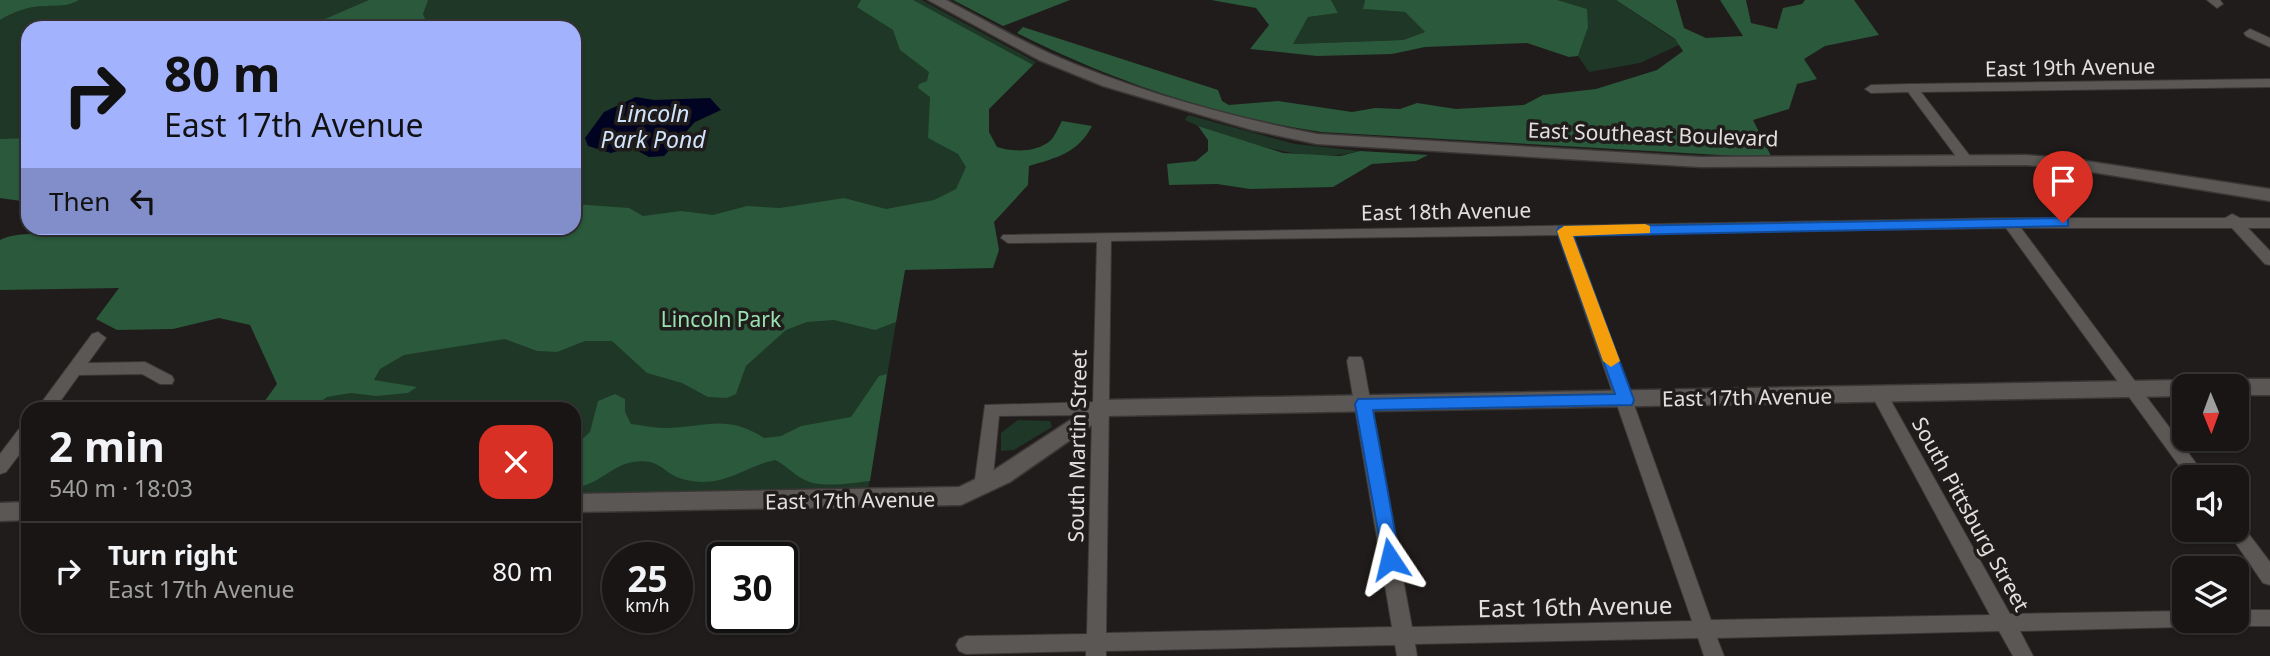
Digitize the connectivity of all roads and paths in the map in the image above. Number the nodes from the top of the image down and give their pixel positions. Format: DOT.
graph roads {
  1 [pos="935,0"];
  2 [pos="2250,33"];
  3 [pos="2270,43"];
  4 [pos="2270,83"];
  5 [pos="1911,88"];
  6 [pos="1871,89"];
  7 [pos="1966,160"];
  8 [pos="2270,195"];
  9 [pos="2270,216"];
  10 [pos="2229,221"];
  11 [pos="2010,223"];
  12 [pos="2270,223"];
  13 [pos="1564,231"];
  14 [pos="1104,237"];
  15 [pos="1008,238"];
  16 [pos="2270,260"];
  17 [pos="98,338"];
  18 [pos="1355,361"];
  19 [pos="75,369"];
  20 [pos="166,380"];
  21 [pos="2249,387"];
  22 [pos="2270,387"];
  23 [pos="2172,388"];
  24 [pos="2134,390"];
  25 [pos="1879,394"];
  26 [pos="1626,400"];
  27 [pos="50,402"];
  28 [pos="1364,404"];
  29 [pos="1101,408"];
  30 [pos="21,439"];
  31 [pos="2189,465"];
  32 [pos="0,467"];
  33 [pos="983,487"];
  34 [pos="581,503"];
  35 [pos="21,511"];
  36 [pos="0,512"];
  37 [pos="2245,542"];
  38 [pos="2270,577"];
  39 [pos="2249,618"];
  40 [pos="2270,618"];
  41 [pos="2172,620"];
  42 [pos="2005,623"];
  43 [pos="1705,629"];
  44 [pos="1404,636"];
  45 [pos="966,646"];
  46 [pos="1096,649"];
  47 [pos="1407,656"];
  48 [pos="1714,656"];
  49 [pos="2023,656"];
  1 -- 7 [label="main road, East Southeast Boulevard"];
  2 -- 3 [label="street"];
  4 -- 5 [label="street, East 19th Avenue"];
  5 -- 6 [label="street, East 19th Avenue"];
  5 -- 7 [label="street"];
  7 -- 8 [label="main road, East Southeast Boulevard"];
  9 -- 10 [label="street, East 18th Avenue"];
  10 -- 11 [label="street, East 18th Avenue"];
  10 -- 12 [label="street, East 18th Avenue"];
  10 -- 16 [label="street"];
  11 -- 13 [label="street, East 18th Avenue"];
  11 -- 24 [label="street"];
  13 -- 14 [label="street, East 18th Avenue"];
  13 -- 26 [label="street"];
  14 -- 15 [label="street, East 18th Avenue"];
  14 -- 29 [label="street, South Martin Street"];
  17 -- 19 [label="street"];
  18 -- 28 [label="street"];
  19 -- 20 [label="street"];
  19 -- 27 [label="street"];
  21 -- 22 [label="main road"];
  23 -- 24 [label="main road, East 17th Avenue"];
  24 -- 25 [label="main road, East 17th Avenue"];
  24 -- 31 [label="street"];
  25 -- 26 [label="main road, East 17th Avenue"];
  25 -- 42 [label="street, South Pittsburg Street"];
  26 -- 28 [label="main road, East 17th Avenue"];
  26 -- 43 [label="street"];
  28 -- 29 [label="main road, East 17th Avenue"];
  28 -- 44 [label="street"];
  29 -- 33 [label="main road, East 17th Avenue"];
  29 -- 33 [label="street, East 17th Avenue"];
  29 -- 46 [label="street, South Martin Street"];
  30 -- 32 [label="street"];
  33 -- 34 [label="main road, East 17th Avenue"];
  35 -- 36 [label="main road"];
  37 -- 38 [label="street"];
  39 -- 40 [label="street"];
  41 -- 42 [label="street, East 16th Avenue"];
  42 -- 43 [label="street, East 16th Avenue"];
  42 -- 49 [label="street, South Pittsburg Street"];
  43 -- 44 [label="street, East 16th Avenue"];
  43 -- 48 [label="street"];
  44 -- 46 [label="street, East 16th Avenue"];
  44 -- 47 [label="street"];
  45 -- 46 [label="street, East 16th Avenue"];
}
